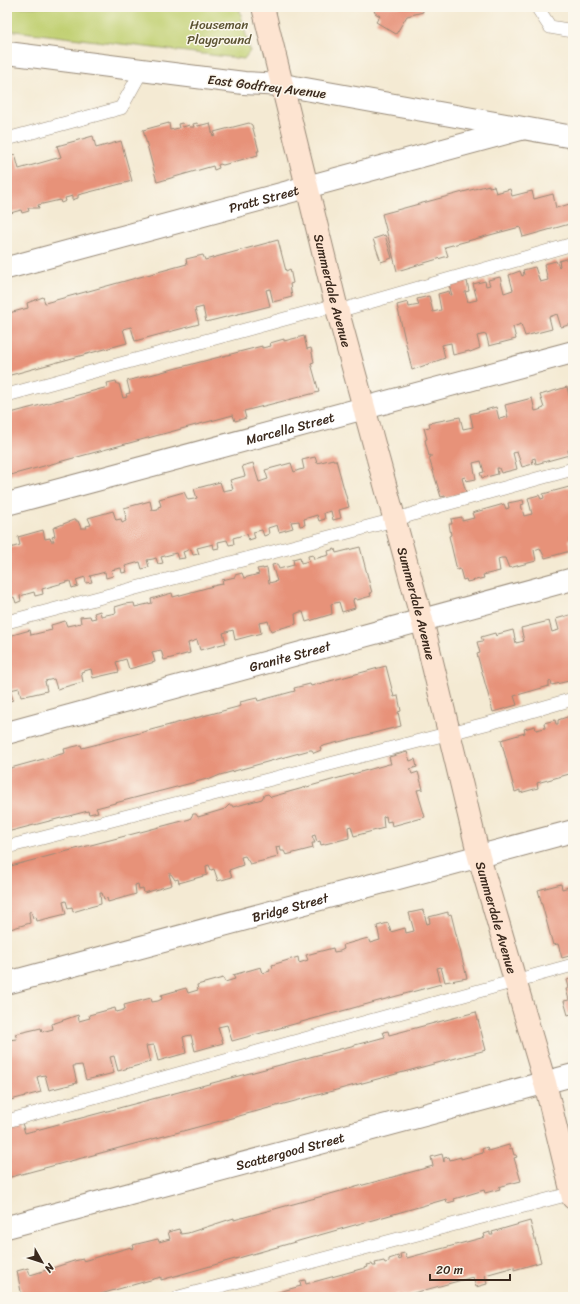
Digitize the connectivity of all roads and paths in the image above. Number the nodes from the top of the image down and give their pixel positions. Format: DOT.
graph roads {
  1 [pos="263,7"];
  2 [pos="537,7"];
  3 [pos="573,31"];
  4 [pos="7,53"];
  5 [pos="142,70"];
  6 [pos="283,85"];
  7 [pos="521,129"];
  8 [pos="573,137"];
  9 [pos="7,139"];
  10 [pos="307,187"];
  11 [pos="573,244"];
  12 [pos="7,268"];
  13 [pos="337,308"];
  14 [pos="573,352"];
  15 [pos="7,395"];
  16 [pos="365,408"];
  17 [pos="573,469"];
  18 [pos="7,504"];
  19 [pos="394,520"];
  20 [pos="573,579"];
  21 [pos="422,620"];
  22 [pos="7,622"];
  23 [pos="573,699"];
  24 [pos="7,733"];
  25 [pos="450,733"];
  26 [pos="573,831"];
  27 [pos="7,847"];
  28 [pos="480,858"];
  29 [pos="573,965"];
  30 [pos="514,981"];
  31 [pos="7,982"];
  32 [pos="573,1075"];
  33 [pos="544,1083"];
  34 [pos="7,1121"];
  35 [pos="573,1195"];
  36 [pos="7,1227"];
  37 [pos="179,1297"];
  1 -- 6 [label="main road, Summerdale Avenue"];
  2 -- 3 [label="lane"];
  4 -- 5 [label="street, East Godfrey Avenue"];
  5 -- 6 [label="street, East Godfrey Avenue"];
  5 -- 9 [label="lane"];
  6 -- 7 [label="street, East Godfrey Avenue"];
  6 -- 10 [label="main road, Summerdale Avenue"];
  7 -- 8 [label="street, East Godfrey Avenue"];
  7 -- 10 [label="street, Pratt Street"];
  10 -- 12 [label="street, Pratt Street"];
  10 -- 13 [label="main road, Summerdale Avenue"];
  11 -- 13 [label="lane"];
  13 -- 15 [label="lane"];
  13 -- 16 [label="main road, Summerdale Avenue"];
  14 -- 16 [label="street, Marcella Street"];
  16 -- 18 [label="street, Marcella Street"];
  16 -- 19 [label="main road, Summerdale Avenue"];
  17 -- 19 [label="lane"];
  19 -- 21 [label="main road, Summerdale Avenue"];
  19 -- 22 [label="lane"];
  20 -- 21 [label="street, Granite Street"];
  21 -- 24 [label="street, Granite Street"];
  21 -- 25 [label="main road, Summerdale Avenue"];
  23 -- 25 [label="lane"];
  25 -- 27 [label="lane"];
  25 -- 28 [label="main road, Summerdale Avenue"];
  26 -- 28 [label="street, Bridge Street"];
  28 -- 30 [label="main road, Summerdale Avenue"];
  28 -- 31 [label="street, Bridge Street"];
  29 -- 30 [label="lane"];
  30 -- 33 [label="main road, Summerdale Avenue"];
  30 -- 34 [label="lane"];
  32 -- 33 [label="street, Scattergood Street"];
  33 -- 35 [label="main road, Summerdale Avenue"];
  33 -- 36 [label="street, Scattergood Street"];
  35 -- 37 [label="lane"];
}
